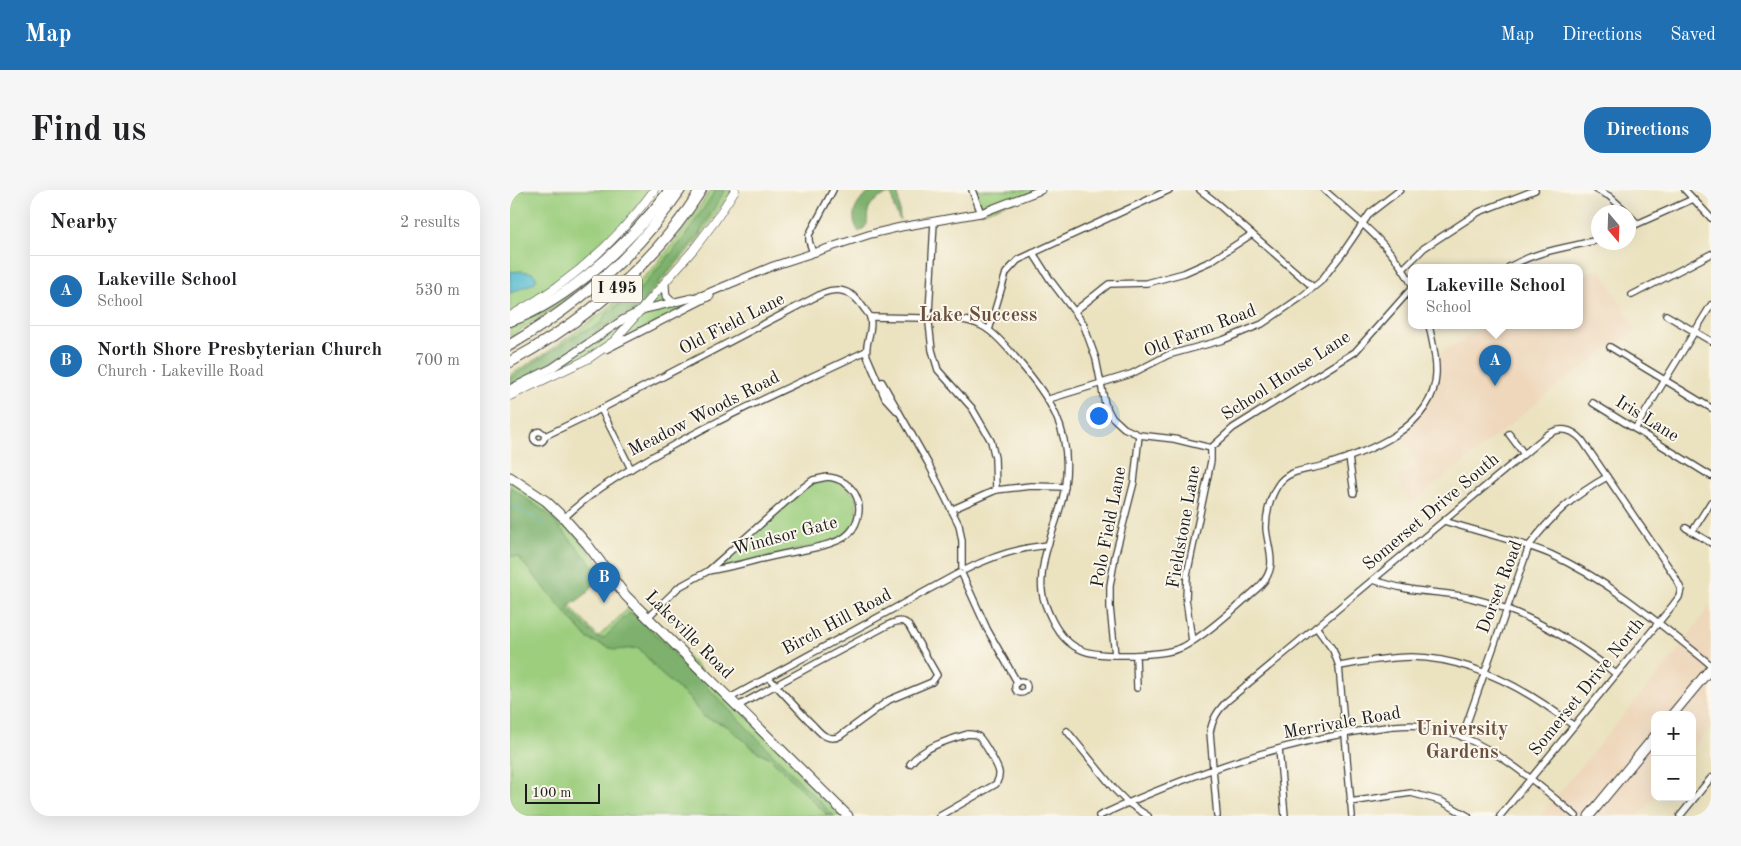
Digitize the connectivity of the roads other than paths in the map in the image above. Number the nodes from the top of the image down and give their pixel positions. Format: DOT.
graph roads {
  1 [pos="654,190"];
  2 [pos="670,190"];
  3 [pos="680,190"];
  4 [pos="701,190"];
  5 [pos="735,190"];
  6 [pos="833,190"];
  7 [pos="972,190"];
  8 [pos="1041,190"];
  9 [pos="1169,190"];
  10 [pos="1200,190"];
  11 [pos="1324,190"];
  12 [pos="1400,190"];
  13 [pos="1536,190"];
  14 [pos="1597,190"];
  15 [pos="1685,190"];
  16 [pos="1693,199"];
  17 [pos="1619,205"];
  18 [pos="981,213"];
  19 [pos="1711,218"];
  20 [pos="934,222"];
  21 [pos="1637,223"];
  22 [pos="1363,224"];
  23 [pos="1252,234"];
  24 [pos="1591,241"];
  25 [pos="813,253"];
  26 [pos="1033,253"];
  27 [pos="1711,254"];
  28 [pos="1515,264"];
  29 [pos="1403,269"];
  30 [pos="1408,278"];
  31 [pos="664,284"];
  32 [pos="732,284"];
  33 [pos="1313,287"];
  34 [pos="1408,292"];
  35 [pos="1632,295"];
  36 [pos="673,303"];
  37 [pos="1711,305"];
  38 [pos="641,310"];
  39 [pos="1074,311"];
  40 [pos="1666,315"];
  41 [pos="510,316"];
  42 [pos="929,316"];
  43 [pos="870,317"];
  44 [pos="510,321"];
  45 [pos="1430,329"];
  46 [pos="989,330"];
  47 [pos="1695,331"];
  48 [pos="1711,341"];
  49 [pos="510,345"];
  50 [pos="1610,347"];
  51 [pos="866,351"];
  52 [pos="598,353"];
  53 [pos="510,362"];
  54 [pos="1665,380"];
  55 [pos="1101,384"];
  56 [pos="510,389"];
  57 [pos="510,396"];
  58 [pos="1049,399"];
  59 [pos="1593,402"];
  60 [pos="1711,408"];
  61 [pos="601,409"];
  62 [pos="1635,429"];
  63 [pos="1509,434"];
  64 [pos="1139,435"];
  65 [pos="545,436"];
  66 [pos="1211,448"];
  67 [pos="1524,454"];
  68 [pos="1349,457"];
  69 [pos="631,469"];
  70 [pos="1711,476"];
  71 [pos="510,477"];
  72 [pos="996,477"];
  73 [pos="1607,477"];
  74 [pos="1065,487"];
  75 [pos="996,490"];
  76 [pos="1354,493"];
  77 [pos="981,496"];
  78 [pos="1711,502"];
  79 [pos="951,510"];
  80 [pos="564,518"];
  81 [pos="1444,521"];
  82 [pos="1686,528"];
  83 [pos="1692,532"];
  84 [pos="1711,544"];
  85 [pos="1048,545"];
  86 [pos="1529,546"];
  87 [pos="708,571"];
  88 [pos="962,571"];
  89 [pos="1373,580"];
  90 [pos="1506,609"];
  91 [pos="648,617"];
  92 [pos="1658,623"];
  93 [pos="1316,627"];
  94 [pos="1192,641"];
  95 [pos="1136,654"];
  96 [pos="1115,655"];
  97 [pos="1339,666"];
  98 [pos="1711,666"];
  99 [pos="1484,673"];
  100 [pos="1616,674"];
  101 [pos="768,676"];
  102 [pos="1017,682"];
  103 [pos="776,685"];
  104 [pos="1137,688"];
  105 [pos="730,698"];
  106 [pos="738,706"];
  107 [pos="1675,711"];
  108 [pos="1574,726"];
  109 [pos="1067,731"];
  110 [pos="1345,734"];
  111 [pos="1462,737"];
  112 [pos="1651,741"];
  113 [pos="1279,749"];
  114 [pos="910,764"];
  115 [pos="1214,769"];
  116 [pos="1530,778"];
  117 [pos="1711,778"];
  118 [pos="1350,802"];
  119 [pos="1128,803"];
  120 [pos="848,816"];
  121 [pos="940,816"];
  122 [pos="1099,816"];
  123 [pos="1148,816"];
  124 [pos="1217,816"];
  125 [pos="1285,816"];
  126 [pos="1352,816"];
  127 [pos="1468,816"];
  128 [pos="1500,816"];
  129 [pos="1576,816"];
  130 [pos="1589,816"];
  131 [pos="1680,816"];
  1 -- 41 [label="main road"];
  2 -- 44 [label="highway"];
  3 -- 49 [label="highway, I 495"];
  4 -- 53 [label="highway, I 495"];
  5 -- 31 [label="main road"];
  6 -- 25 [label="street"];
  7 -- 18 [label="street"];
  8 -- 18 [label="street"];
  9 -- 26 [label="street"];
  10 -- 23 [label="street"];
  11 -- 22 [label="street"];
  12 -- 22 [label="street, Old Farm Road"];
  13 -- 29 [label="street"];
  14 -- 17 [label="street"];
  15 -- 16 [label="street"];
  16 -- 19 [label="street"];
  16 -- 21 [label="street"];
  18 -- 20 [label="street"];
  20 -- 25 [label="street"];
  20 -- 42 [label="street"];
  22 -- 29 [label="street"];
  22 -- 33 [label="street, Old Farm Road"];
  23 -- 33 [label="street"];
  23 -- 39 [label="street"];
  24 -- 28 [label="street"];
  25 -- 32 [label="street"];
  26 -- 39 [label="street"];
  26 -- 46 [label="street"];
  27 -- 35 [label="street"];
  29 -- 30 [label="street"];
  31 -- 36 [label="street"];
  31 -- 38 [label="main road"];
  32 -- 36 [label="street"];
  32 -- 52 [label="street"];
  33 -- 55 [label="street, Old Farm Road"];
  34 -- 66 [label="street, School House Lane"];
  36 -- 38 [label="street"];
  37 -- 47 [label="street"];
  38 -- 52 [label="main road"];
  38 -- 56 [label="street"];
  39 -- 55 [label="street"];
  40 -- 47 [label="street"];
  42 -- 43 [label="street"];
  42 -- 46 [label="street"];
  42 -- 72 [label="street"];
  43 -- 51 [label="street"];
  43 -- 61 [label="street, Old Field Lane"];
  45 -- 68 [label="street"];
  46 -- 58 [label="street"];
  47 -- 48 [label="street"];
  47 -- 54 [label="street"];
  50 -- 54 [label="street"];
  51 -- 69 [label="street, Meadow Woods Road"];
  51 -- 79 [label="street"];
  52 -- 57 [label="main road"];
  54 -- 60 [label="street"];
  54 -- 62 [label="street"];
  55 -- 58 [label="street, Old Farm Road"];
  55 -- 64 [label="street"];
  58 -- 74 [label="street"];
  59 -- 62 [label="street, Iris Lane"];
  61 -- 65 [label="street, Old Field Lane"];
  61 -- 69 [label="street"];
  62 -- 70 [label="street, Iris Lane"];
  63 -- 67 [label="street"];
  64 -- 66 [label="street"];
  64 -- 96 [label="street, Polo Field Lane"];
  66 -- 94 [label="street, Fieldstone Lane"];
  67 -- 73 [label="street, Somerset Drive South"];
  67 -- 81 [label="street, Somerset Drive South"];
  68 -- 76 [label="street"];
  68 -- 94 [label="street"];
  69 -- 80 [label="street, Meadow Woods Road"];
  71 -- 80 [label="main road, Lakeville Road"];
  72 -- 75 [label="street"];
  72 -- 77 [label="street"];
  73 -- 86 [label="street, Dorset Road"];
  73 -- 92 [label="street, Somerset Drive South"];
  74 -- 75 [label="street"];
  74 -- 85 [label="street"];
  75 -- 77 [label="street"];
  77 -- 79 [label="street"];
  78 -- 83 [label="street"];
  79 -- 88 [label="street"];
  80 -- 91 [label="main road, Lakeville Road"];
  81 -- 86 [label="street"];
  81 -- 89 [label="street, Somerset Drive South"];
  82 -- 83 [label="street"];
  83 -- 84 [label="street"];
  85 -- 88 [label="street, Birch Hill Road"];
  85 -- 96 [label="street"];
  86 -- 90 [label="street, Dorset Road"];
  86 -- 92 [label="street"];
  87 -- 87 [label="street, Windsor Gate"];
  87 -- 91 [label="street, Windsor Gate"];
  88 -- 101 [label="street, Birch Hill Road"];
  88 -- 102 [label="street"];
  89 -- 90 [label="street"];
  89 -- 93 [label="street, Somerset Drive South"];
  90 -- 99 [label="street, Dorset Road"];
  90 -- 100 [label="street"];
  91 -- 105 [label="main road, Lakeville Road"];
  92 -- 98 [label="street"];
  92 -- 100 [label="street, Somerset Drive North"];
  93 -- 97 [label="street"];
  93 -- 115 [label="street, Somerset Drive South"];
  94 -- 95 [label="street"];
  95 -- 96 [label="street"];
  95 -- 104 [label="street"];
  97 -- 99 [label="street"];
  97 -- 110 [label="street"];
  98 -- 107 [label="main road"];
  99 -- 108 [label="street"];
  99 -- 111 [label="street, Dorset Road"];
  100 -- 108 [label="street, Somerset Drive North"];
  101 -- 103 [label="street"];
  101 -- 105 [label="street, Birch Hill Road"];
  103 -- 103 [label="street"];
  103 -- 106 [label="street"];
  105 -- 106 [label="main road, Lakeville Road"];
  106 -- 120 [label="main road, Lakeville Road"];
  108 -- 116 [label="street, Somerset Drive North"];
  109 -- 119 [label="street"];
  110 -- 111 [label="street, Merrivale Road"];
  110 -- 113 [label="street, Merrivale Road"];
  110 -- 118 [label="street"];
  111 -- 116 [label="street, Merrivale Road"];
  112 -- 130 [label="main road"];
  113 -- 115 [label="street, Merrivale Road"];
  113 -- 125 [label="street"];
  114 -- 121 [label="street"];
  115 -- 119 [label="street, Merrivale Road"];
  115 -- 124 [label="street, Somerset Drive South"];
  116 -- 128 [label="street, Somerset Drive North"];
  116 -- 129 [label="street, Merrivale Road"];
  117 -- 131 [label="street"];
  118 -- 126 [label="street"];
  118 -- 127 [label="street"];
  119 -- 122 [label="street, Merrivale Road"];
  119 -- 123 [label="street"];
}
